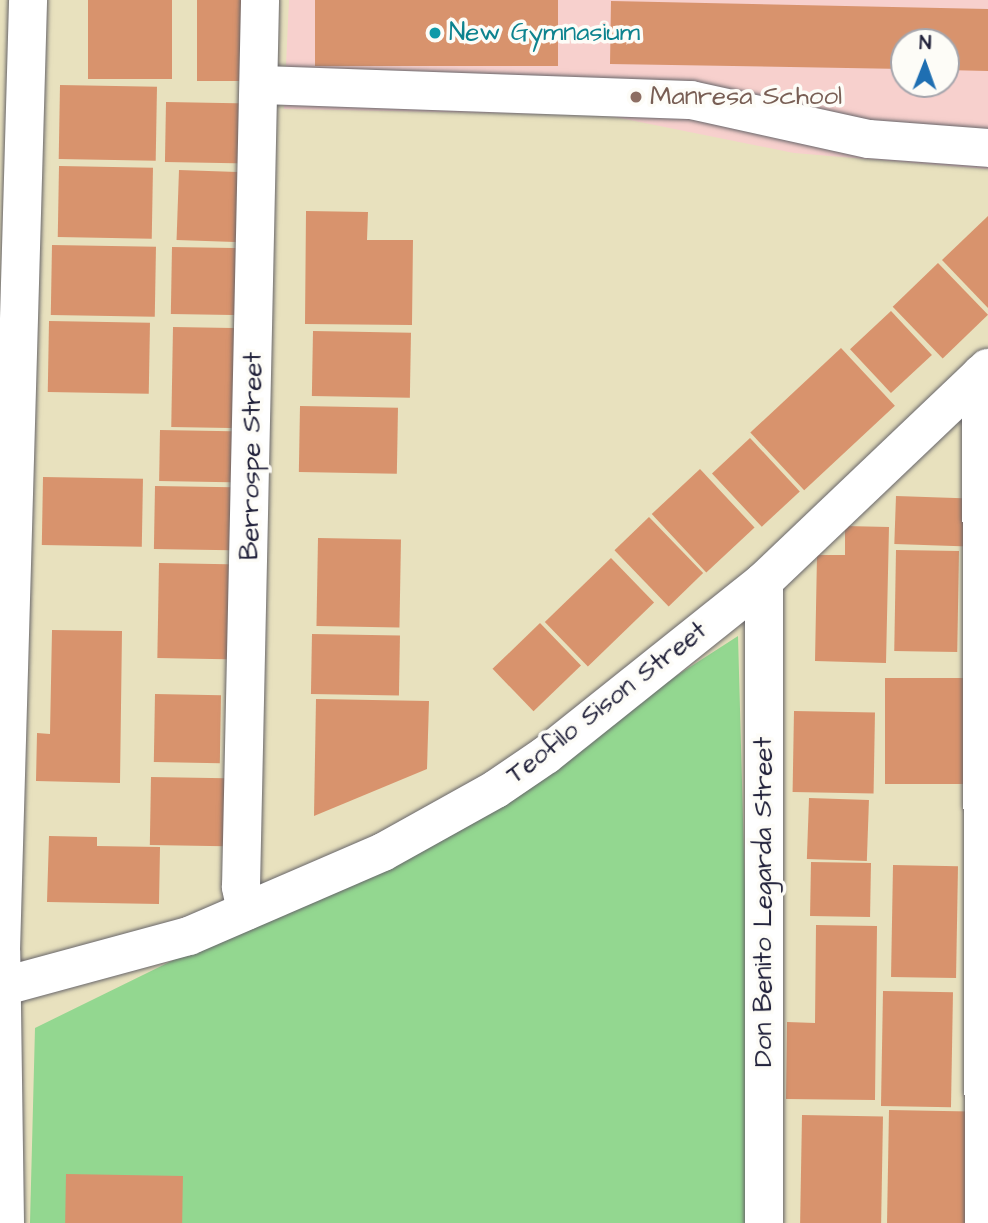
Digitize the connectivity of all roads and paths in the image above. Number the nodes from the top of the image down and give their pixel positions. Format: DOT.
graph roads {
  1 [pos="28,0"];
  2 [pos="260,0"];
  3 [pos="260,85"];
  4 [pos="988,148"];
  5 [pos="984,371"];
  6 [pos="764,581"];
  7 [pos="246,911"];
  8 [pos="1,987"];
  9 [pos="5,1223"];
  10 [pos="764,1223"];
  11 [pos="984,1223"];
  1 -- 8 [label="street"];
  2 -- 3 [label="street, Berrospe Street"];
  3 -- 4 [label="street"];
  3 -- 7 [label="street, Berrospe Street"];
  5 -- 6 [label="street, Teofilo Sison Street"];
  5 -- 11 [label="street"];
  6 -- 7 [label="street, Teofilo Sison Street"];
  6 -- 10 [label="street, Don Benito Legarda Street"];
  7 -- 8 [label="street, Teofilo Sison Street"];
  8 -- 9 [label="street"];
}
